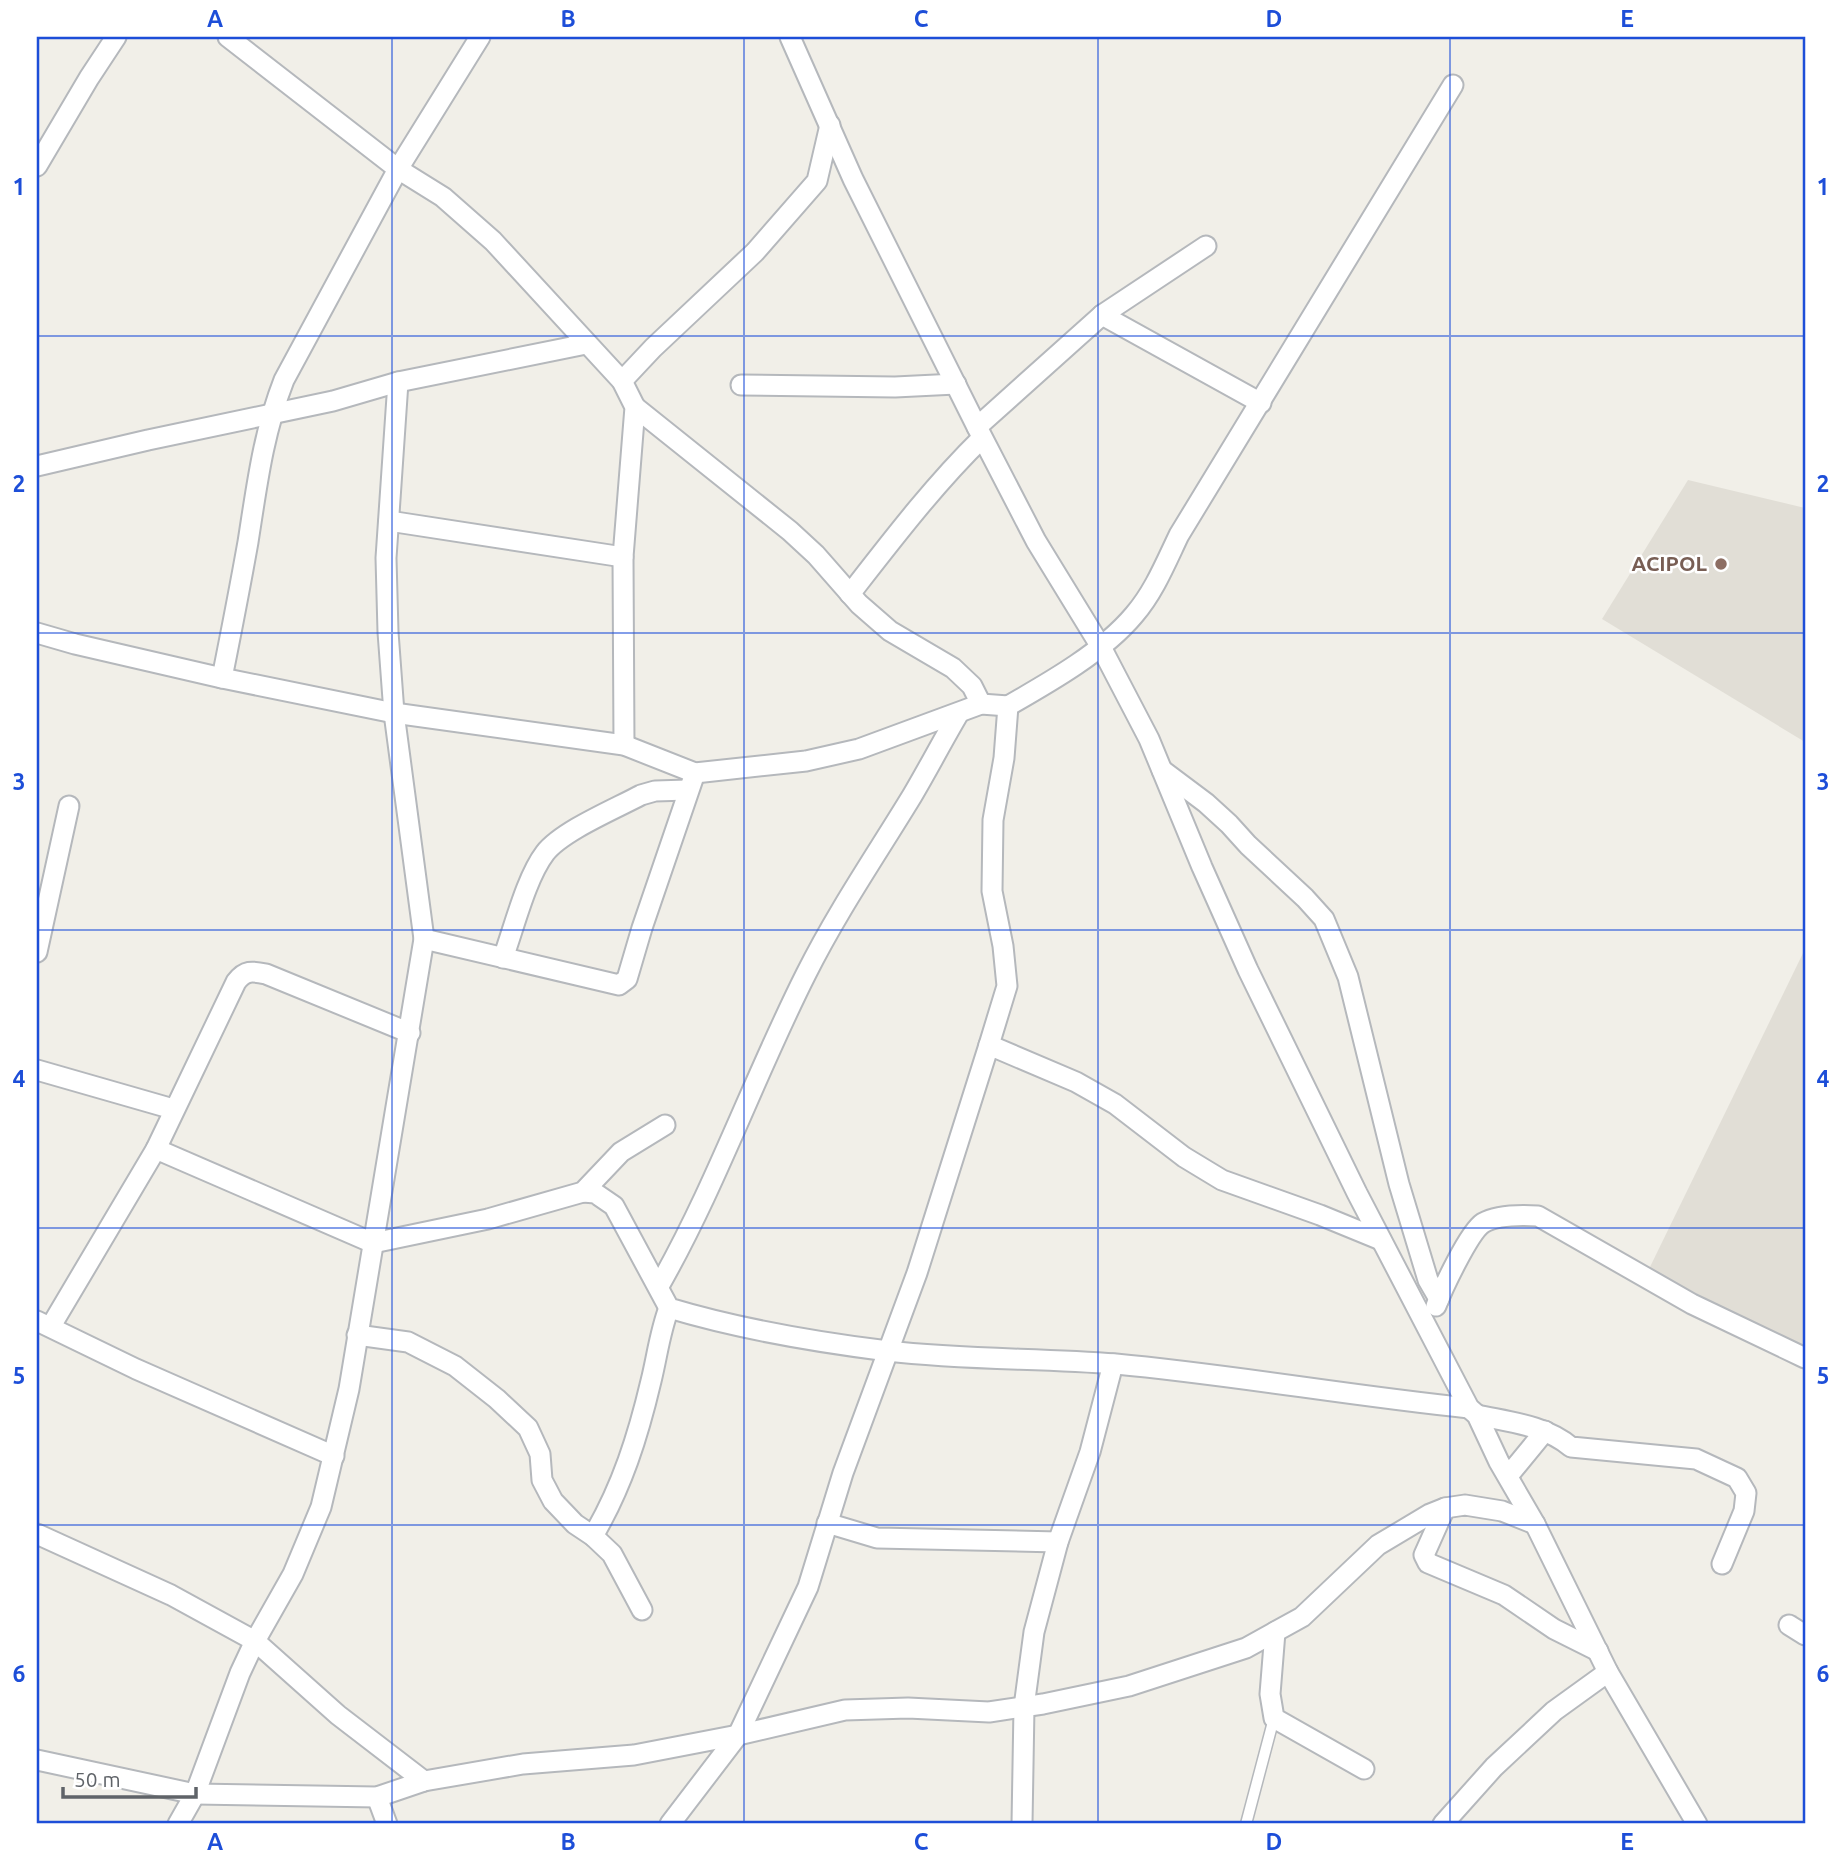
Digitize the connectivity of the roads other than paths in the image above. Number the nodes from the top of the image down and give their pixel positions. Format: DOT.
graph roads {
  1 [pos="116,37"];
  2 [pos="228,37"];
  3 [pos="480,37"];
  4 [pos="790,37"];
  5 [pos="1453,85"];
  6 [pos="830,125"];
  7 [pos="37,166"];
  8 [pos="398,169"];
  9 [pos="853,179"];
  10 [pos="817,181"];
  11 [pos="1206,246"];
  12 [pos="1102,315"];
  13 [pos="586,344"];
  14 [pos="622,381"];
  15 [pos="398,382"];
  16 [pos="956,384"];
  17 [pos="741,385"];
  18 [pos="1261,403"];
  19 [pos="635,407"];
  20 [pos="271,415"];
  21 [pos="979,432"];
  22 [pos="37,466"];
  23 [pos="389,521"];
  24 [pos="623,557"];
  25 [pos="850,594"];
  26 [pos="37,633"];
  27 [pos="1101,647"];
  28 [pos="222,678"];
  29 [pos="981,704"];
  30 [pos="1008,706"];
  31 [pos="394,713"];
  32 [pos="959,713"];
  33 [pos="624,745"];
  34 [pos="1162,770"];
  35 [pos="691,781"];
  36 [pos="69,806"];
  37 [pos="424,939"];
  38 [pos="37,952"];
  39 [pos="502,958"];
  40 [pos="410,1033"];
  41 [pos="989,1045"];
  42 [pos="37,1070"];
  43 [pos="173,1109"];
  44 [pos="666,1125"];
  45 [pos="156,1149"];
  46 [pos="583,1192"];
  47 [pos="1381,1240"];
  48 [pos="373,1243"];
  49 [pos="659,1286"];
  50 [pos="1439,1299"];
  51 [pos="669,1308"];
  52 [pos="44,1324"];
  53 [pos="1428,1330"];
  54 [pos="357,1335"];
  55 [pos="888,1351"];
  56 [pos="1805,1358"];
  57 [pos="1113,1364"];
  58 [pos="1473,1411"];
  59 [pos="1545,1431"];
  60 [pos="334,1456"];
  61 [pos="1508,1476"];
  62 [pos="1445,1508"];
  63 [pos="828,1523"];
  64 [pos="1535,1524"];
  65 [pos="37,1534"];
  66 [pos="593,1536"];
  67 [pos="1058,1542"];
  68 [pos="1722,1564"];
  69 [pos="642,1610"];
  70 [pos="1275,1632"];
  71 [pos="255,1641"];
  72 [pos="1598,1651"];
  73 [pos="1608,1672"];
  74 [pos="1024,1707"];
  75 [pos="1274,1718"];
  76 [pos="738,1735"];
  77 [pos="37,1760"];
  78 [pos="1364,1769"];
  79 [pos="425,1781"];
  80 [pos="195,1794"];
  81 [pos="377,1797"];
  82 [pos="178,1824"];
  83 [pos="387,1824"];
  84 [pos="670,1824"];
  85 [pos="1022,1824"];
  86 [pos="1246,1824"];
  87 [pos="1443,1824"];
  88 [pos="1698,1824"];
  1 -- 7 [label="street"];
  2 -- 8 [label="street"];
  3 -- 8 [label="street"];
  4 -- 6 [label="street"];
  5 -- 18 [label="street"];
  6 -- 9 [label="street"];
  6 -- 10 [label="street"];
  8 -- 13 [label="street"];
  8 -- 20 [label="street"];
  9 -- 10 [label="street"];
  9 -- 16 [label="street"];
  10 -- 14 [label="street"];
  11 -- 12 [label="street"];
  12 -- 18 [label="street"];
  12 -- 21 [label="street"];
  13 -- 14 [label="street"];
  13 -- 15 [label="street"];
  14 -- 19 [label="street"];
  15 -- 20 [label="street"];
  15 -- 23 [label="street"];
  16 -- 17 [label="street"];
  16 -- 21 [label="street"];
  18 -- 27 [label="street"];
  19 -- 24 [label="street"];
  19 -- 25 [label="street"];
  20 -- 22 [label="street"];
  20 -- 28 [label="street"];
  21 -- 25 [label="street"];
  21 -- 27 [label="street"];
  23 -- 24 [label="street"];
  23 -- 31 [label="street"];
  24 -- 33 [label="street"];
  25 -- 29 [label="street"];
  26 -- 28 [label="street"];
  27 -- 30 [label="street"];
  27 -- 34 [label="street"];
  28 -- 31 [label="street"];
  29 -- 30 [label="street"];
  29 -- 32 [label="street"];
  30 -- 41 [label="street"];
  31 -- 33 [label="street"];
  31 -- 37 [label="street"];
  32 -- 35 [label="street"];
  32 -- 49 [label="street"];
  33 -- 35 [label="street"];
  34 -- 47 [label="street"];
  34 -- 50 [label="street"];
  35 -- 39 [label="street"];
  35 -- 39 [label="street"];
  36 -- 38 [label="street"];
  37 -- 39 [label="street"];
  37 -- 40 [label="street"];
  40 -- 43 [label="street"];
  40 -- 48 [label="street"];
  41 -- 47 [label="street"];
  41 -- 55 [label="street"];
  42 -- 43 [label="street"];
  43 -- 45 [label="street"];
  44 -- 46 [label="street"];
  45 -- 48 [label="street"];
  45 -- 52 [label="street"];
  46 -- 48 [label="street"];
  46 -- 49 [label="street"];
  47 -- 53 [label="street"];
  48 -- 54 [label="street"];
  49 -- 51 [label="street"];
  50 -- 53 [label="street"];
  50 -- 56 [label="street"];
  51 -- 55 [label="street"];
  51 -- 66 [label="street"];
  52 -- 60 [label="street"];
  53 -- 58 [label="street"];
  54 -- 60 [label="street"];
  54 -- 66 [label="street"];
  55 -- 57 [label="street"];
  55 -- 63 [label="street"];
  57 -- 58 [label="street"];
  57 -- 67 [label="street"];
  58 -- 59 [label="street"];
  58 -- 61 [label="street"];
  59 -- 61 [label="street"];
  59 -- 68 [label="street"];
  60 -- 71 [label="street"];
  61 -- 64 [label="street"];
  62 -- 64 [label="street"];
  62 -- 70 [label="street"];
  62 -- 72 [label="street"];
  63 -- 67 [label="street"];
  63 -- 76 [label="street"];
  64 -- 72 [label="street"];
  65 -- 71 [label="street"];
  66 -- 69 [label="street"];
  67 -- 74 [label="street"];
  70 -- 74 [label="street"];
  70 -- 75 [label="street"];
  71 -- 79 [label="street"];
  71 -- 80 [label="street"];
  72 -- 73 [label="street"];
  73 -- 87 [label="street"];
  73 -- 88 [label="street"];
  74 -- 76 [label="street"];
  74 -- 85 [label="street"];
  75 -- 78 [label="street"];
  75 -- 86 [label="lane"];
  76 -- 79 [label="street"];
  76 -- 84 [label="street"];
  77 -- 80 [label="street"];
  79 -- 81 [label="street"];
  80 -- 81 [label="street"];
  80 -- 82 [label="street"];
  81 -- 83 [label="street"];
}
